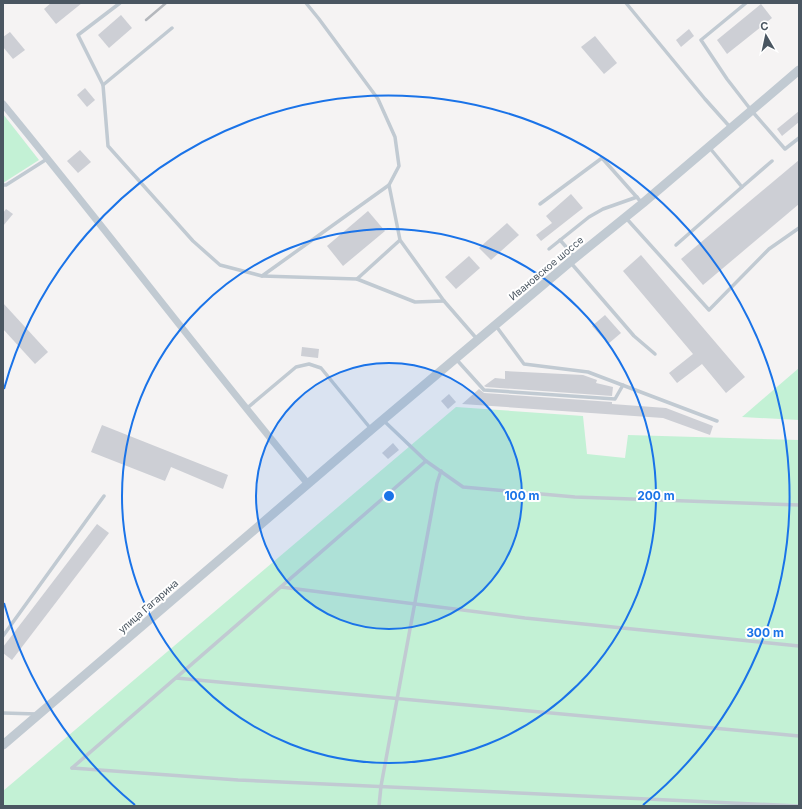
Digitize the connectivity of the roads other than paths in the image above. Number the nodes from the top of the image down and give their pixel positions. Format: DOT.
graph roads {
  1 [pos="120,3"];
  2 [pos="306,3"];
  3 [pos="628,3"];
  4 [pos="746,3"];
  5 [pos="172,28"];
  6 [pos="799,70"];
  7 [pos="103,85"];
  8 [pos="3,104"];
  9 [pos="751,110"];
  10 [pos="730,128"];
  11 [pos="799,138"];
  12 [pos="709,146"];
  13 [pos="48,158"];
  14 [pos="772,161"];
  15 [pos="3,185"];
  16 [pos="389,185"];
  17 [pos="742,187"];
  18 [pos="640,200"];
  19 [pos="540,204"];
  20 [pos="625,218"];
  21 [pos="799,228"];
  22 [pos="400,240"];
  23 [pos="560,240"];
  24 [pos="676,245"];
  25 [pos="549,250"];
  26 [pos="573,260"];
  27 [pos="262,276"];
  28 [pos="356,279"];
  29 [pos="444,301"];
  30 [pos="495,325"];
  31 [pos="478,340"];
  32 [pos="655,354"];
  33 [pos="455,359"];
  34 [pos="623,385"];
  35 [pos="246,410"];
  36 [pos="383,420"];
  37 [pos="716,420"];
  38 [pos="372,429"];
  39 [pos="426,461"];
  40 [pos="441,471"];
  41 [pos="308,484"];
  42 [pos="104,496"];
  43 [pos="799,505"];
  44 [pos="281,587"];
  45 [pos="414,604"];
  46 [pos="3,636"];
  47 [pos="799,646"];
  48 [pos="176,678"];
  49 [pos="397,698"];
  50 [pos="3,713"];
  51 [pos="40,714"];
  52 [pos="799,736"];
  53 [pos="3,744"];
  54 [pos="381,786"];
  55 [pos="379,806"];
  56 [pos="799,806"];
  1 -- 7 [label="lane"];
  2 -- 16 [label="lane"];
  3 -- 10 [label="lane"];
  4 -- 9 [label="lane"];
  5 -- 7 [label="lane"];
  6 -- 9 [label="street, Ивановское шоссе"];
  7 -- 27 [label="lane"];
  8 -- 13 [label="street"];
  9 -- 10 [label="street, Ивановское шоссе"];
  9 -- 11 [label="lane"];
  10 -- 12 [label="street, Ивановское шоссе"];
  12 -- 17 [label="lane"];
  12 -- 18 [label="street, Ивановское шоссе"];
  13 -- 15 [label="lane"];
  13 -- 35 [label="street"];
  14 -- 17 [label="lane"];
  16 -- 22 [label="lane"];
  16 -- 27 [label="lane"];
  17 -- 24 [label="lane"];
  18 -- 19 [label="lane"];
  18 -- 20 [label="street, Ивановское шоссе"];
  18 -- 23 [label="lane"];
  20 -- 21 [label="lane"];
  20 -- 26 [label="street, Ивановское шоссе"];
  22 -- 28 [label="lane"];
  22 -- 29 [label="lane"];
  23 -- 25 [label="lane"];
  23 -- 26 [label="lane"];
  26 -- 30 [label="street, Ивановское шоссе"];
  26 -- 32 [label="lane"];
  27 -- 28 [label="lane"];
  28 -- 29 [label="lane"];
  29 -- 31 [label="lane"];
  30 -- 31 [label="street, Ивановское шоссе"];
  30 -- 34 [label="lane"];
  31 -- 33 [label="street, Ивановское шоссе"];
  33 -- 34 [label="lane"];
  33 -- 36 [label="street, Ивановское шоссе"];
  34 -- 37 [label="lane"];
  35 -- 38 [label="lane"];
  35 -- 41 [label="street"];
  36 -- 38 [label="street, Ивановское шоссе"];
  36 -- 39 [label="lane"];
  38 -- 41 [label="street, Ивановское шоссе"];
  39 -- 40 [label="lane"];
  39 -- 44 [label="lane"];
  40 -- 43 [label="lane"];
  40 -- 45 [label="lane"];
  41 -- 51 [label="street, улица Гагарина"];
  42 -- 46 [label="lane"];
  44 -- 45 [label="lane"];
  44 -- 48 [label="lane"];
  45 -- 47 [label="lane"];
  45 -- 49 [label="lane"];
  48 -- 49 [label="lane"];
  48 -- 54 [label="lane"];
  49 -- 52 [label="lane"];
  49 -- 54 [label="lane"];
  50 -- 51 [label="lane"];
  51 -- 53 [label="street, улица Гагарина"];
  54 -- 55 [label="lane"];
  54 -- 56 [label="lane"];
}
